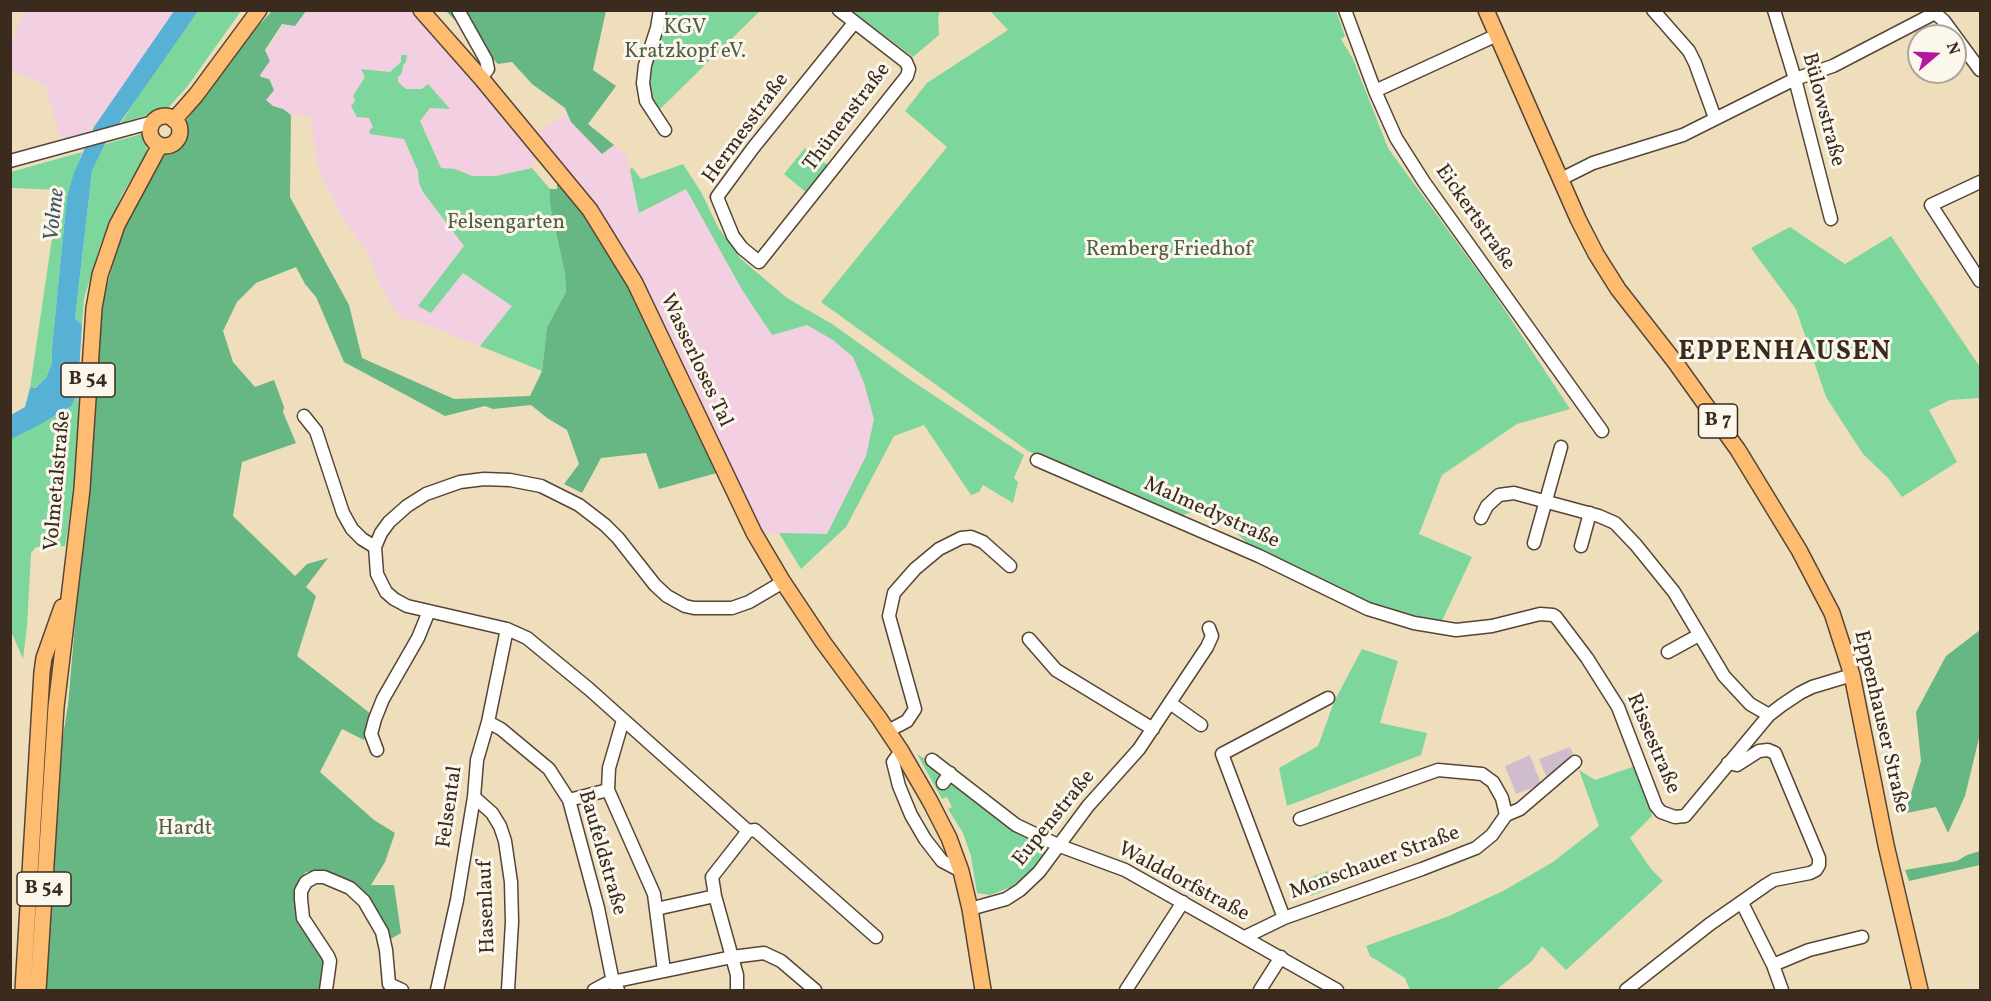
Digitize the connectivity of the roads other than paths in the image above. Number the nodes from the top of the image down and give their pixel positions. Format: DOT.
graph roads {
  1 [pos="259,10"];
  2 [pos="421,10"];
  3 [pos="458,10"];
  4 [pos="660,10"];
  5 [pos="839,10"];
  6 [pos="1345,10"];
  7 [pos="1486,10"];
  8 [pos="1653,10"];
  9 [pos="1774,10"];
  10 [pos="854,23"];
  11 [pos="1497,35"];
  12 [pos="1980,70"];
  13 [pos="481,78"];
  14 [pos="1795,79"];
  15 [pos="1375,91"];
  16 [pos="1715,118"];
  17 [pos="174,120"];
  18 [pos="147,127"];
  19 [pos="665,130"];
  20 [pos="160,145"];
  21 [pos="10,161"];
  22 [pos="1561,179"];
  23 [pos="1980,182"];
  24 [pos="1831,219"];
  25 [pos="759,262"];
  26 [pos="1980,281"];
  27 [pos="304,416"];
  28 [pos="1602,431"];
  29 [pos="1561,447"];
  30 [pos="1037,460"];
  31 [pos="1546,501"];
  32 [pos="1590,513"];
  33 [pos="1481,519"];
  34 [pos="1534,543"];
  35 [pos="1581,546"];
  36 [pos="375,547"];
  37 [pos="1010,566"];
  38 [pos="783,582"];
  39 [pos="70,584"];
  40 [pos="1368,609"];
  41 [pos="429,611"];
  42 [pos="1209,628"];
  43 [pos="507,629"];
  44 [pos="1699,634"];
  45 [pos="1029,639"];
  46 [pos="1668,652"];
  47 [pos="1852,675"];
  48 [pos="1328,698"];
  49 [pos="1170,703"];
  50 [pos="1769,716"];
  51 [pos="622,720"];
  52 [pos="488,722"];
  53 [pos="1201,725"];
  54 [pos="1153,729"];
  55 [pos="888,731"];
  56 [pos="377,750"];
  57 [pos="901,751"];
  58 [pos="932,760"];
  59 [pos="1575,762"];
  60 [pos="1728,763"];
  61 [pos="608,790"];
  62 [pos="474,797"];
  63 [pos="569,800"];
  64 [pos="1506,815"];
  65 [pos="1300,819"];
  66 [pos="748,831"];
  67 [pos="1060,846"];
  68 [pos="961,871"];
  69 [pos="715,896"];
  70 [pos="1182,902"];
  71 [pos="1742,903"];
  72 [pos="656,909"];
  73 [pos="970,909"];
  74 [pos="1284,918"];
  75 [pos="876,937"];
  76 [pos="1245,937"];
  77 [pos="1862,937"];
  78 [pos="732,957"];
  79 [pos="1281,957"];
  80 [pos="1773,965"];
  81 [pos="664,971"];
  82 [pos="616,986"];
  83 [pos="23,990"];
  84 [pos="38,990"];
  85 [pos="326,990"];
  86 [pos="402,990"];
  87 [pos="437,990"];
  88 [pos="508,990"];
  89 [pos="594,990"];
  90 [pos="737,990"];
  91 [pos="815,990"];
  92 [pos="983,990"];
  93 [pos="1126,990"];
  94 [pos="1260,990"];
  95 [pos="1338,990"];
  96 [pos="1626,990"];
  97 [pos="1782,990"];
  98 [pos="1920,990"];
  1 -- 17 [label="main road"];
  2 -- 13 [label="main road, Wasserloses Tal"];
  3 -- 13 [label="street"];
  4 -- 19 [label="street"];
  5 -- 10 [label="street, Thünenstraße"];
  6 -- 15 [label="street, Eickertstraße"];
  7 -- 11 [label="main road, B 7"];
  8 -- 16 [label="street"];
  9 -- 14 [label="street, Bülowstraße"];
  10 -- 25 [label="street, Hermesstraße"];
  10 -- 25 [label="street, Thünenstraße"];
  11 -- 15 [label="street"];
  11 -- 22 [label="main road, B 7"];
  12 -- 14 [label="street"];
  13 -- 38 [label="main road, Wasserloses Tal"];
  14 -- 16 [label="street"];
  14 -- 24 [label="street, Bülowstraße"];
  15 -- 28 [label="street, Eickertstraße"];
  16 -- 22 [label="street"];
  17 -- 18 [label="main road"];
  17 -- 20 [label="main road, B 54"];
  18 -- 20 [label="main road"];
  18 -- 21 [label="street"];
  20 -- 39 [label="main road, Volmetalstraße / B 54"];
  22 -- 47 [label="main road, Eppenhauser Straße / B 7"];
  23 -- 26 [label="street"];
  27 -- 36 [label="street"];
  29 -- 31 [label="street"];
  30 -- 40 [label="street, Malmedystraße"];
  31 -- 32 [label="street"];
  31 -- 33 [label="street"];
  31 -- 34 [label="street"];
  32 -- 35 [label="street"];
  32 -- 44 [label="street"];
  36 -- 38 [label="street"];
  36 -- 41 [label="street"];
  37 -- 55 [label="street"];
  38 -- 55 [label="main road, Wasserloses Tal"];
  39 -- 83 [label="main road, Volmetalstraße / B 54"];
  39 -- 84 [label="main road, Volmetalstraße / B 54"];
  40 -- 60 [label="street, Rissestraße"];
  41 -- 43 [label="street"];
  41 -- 56 [label="street"];
  42 -- 49 [label="street, Eupenstraße"];
  43 -- 51 [label="street"];
  43 -- 52 [label="street, Felsental"];
  44 -- 46 [label="street"];
  44 -- 50 [label="street"];
  45 -- 54 [label="street"];
  47 -- 50 [label="street, Rissestraße"];
  47 -- 98 [label="main road, Eppenhauser Straße / B 7"];
  48 -- 74 [label="street"];
  49 -- 53 [label="street"];
  49 -- 54 [label="street, Eupenstraße"];
  50 -- 60 [label="street, Rissestraße"];
  51 -- 61 [label="street"];
  51 -- 66 [label="street"];
  52 -- 62 [label="street, Felsental"];
  52 -- 63 [label="street, Baufeldstraße"];
  54 -- 67 [label="street, Eupenstraße"];
  55 -- 57 [label="main road, Wasserloses Tal"];
  57 -- 68 [label="main road, Wasserloses Tal"];
  57 -- 68 [label="street"];
  58 -- 67 [label="street, Walddorfstraße"];
  59 -- 64 [label="street, Monschauer Straße"];
  60 -- 71 [label="street"];
  61 -- 63 [label="street"];
  61 -- 72 [label="street"];
  62 -- 87 [label="street, Felsental"];
  62 -- 88 [label="street, Hasenlauf"];
  63 -- 82 [label="street, Baufeldstraße"];
  64 -- 65 [label="street"];
  64 -- 74 [label="street, Monschauer Straße"];
  66 -- 69 [label="street"];
  66 -- 75 [label="street"];
  67 -- 70 [label="street, Walddorfstraße"];
  67 -- 73 [label="street, Eupenstraße"];
  68 -- 73 [label="main road, Wasserloses Tal"];
  69 -- 72 [label="street"];
  69 -- 78 [label="street"];
  70 -- 76 [label="street, Walddorfstraße"];
  70 -- 93 [label="street"];
  71 -- 80 [label="street"];
  71 -- 96 [label="street"];
  72 -- 81 [label="street"];
  73 -- 92 [label="main road, Wasserloses Tal"];
  74 -- 76 [label="street, Monschauer Straße"];
  76 -- 79 [label="street, Walddorfstraße"];
  77 -- 80 [label="street"];
  78 -- 81 [label="street"];
  78 -- 90 [label="street"];
  78 -- 91 [label="street"];
  79 -- 94 [label="street"];
  79 -- 95 [label="street, Walddorfstraße"];
  80 -- 97 [label="street"];
  81 -- 82 [label="street"];
  82 -- 89 [label="street"];
  85 -- 86 [label="street"];
}
